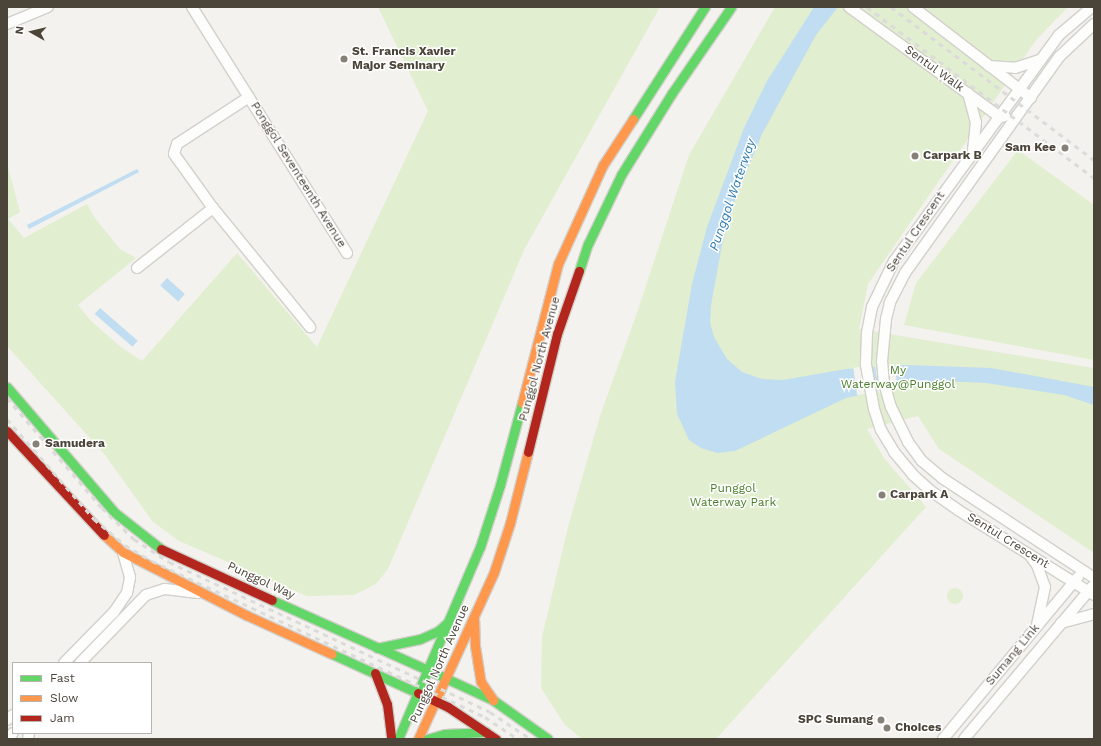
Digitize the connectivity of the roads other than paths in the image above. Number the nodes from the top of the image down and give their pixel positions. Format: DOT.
graph roads {
  1 [pos="48,7"];
  2 [pos="192,7"];
  3 [pos="705,7"];
  4 [pos="731,7"];
  5 [pos="849,7"];
  6 [pos="912,7"];
  7 [pos="1092,7"];
  8 [pos="32,10"];
  9 [pos="7,24"];
  10 [pos="1094,24"];
  11 [pos="1039,60"];
  12 [pos="988,66"];
  13 [pos="1019,89"];
  14 [pos="968,93"];
  15 [pos="249,97"];
  16 [pos="1031,98"];
  17 [pos="1022,112"];
  18 [pos="1000,117"];
  19 [pos="973,152"];
  20 [pos="213,208"];
  21 [pos="346,253"];
  22 [pos="137,268"];
  23 [pos="310,327"];
  24 [pos="7,387"];
  25 [pos="7,431"];
  26 [pos="123,552"];
  27 [pos="1027,552"];
  28 [pos="1083,571"];
  29 [pos="1094,578"];
  30 [pos="1074,582"];
  31 [pos="1092,590"];
  32 [pos="204,594"];
  33 [pos="1094,614"];
  34 [pos="474,618"];
  35 [pos="448,621"];
  36 [pos="1060,624"];
  37 [pos="1035,630"];
  38 [pos="377,648"];
  39 [pos="65,662"];
  40 [pos="81,662"];
  41 [pos="428,670"];
  42 [pos="375,673"];
  43 [pos="447,678"];
  44 [pos="418,693"];
  45 [pos="493,700"];
  46 [pos="437,701"];
  47 [pos="486,732"];
  48 [pos="392,739"];
  49 [pos="398,739"];
  50 [pos="418,739"];
  51 [pos="426,739"];
  52 [pos="496,739"];
  53 [pos="548,739"];
  54 [pos="943,739"];
  55 [pos="964,739"];
  1 -- 8 [label="street"];
  2 -- 15 [label="street, Ponggol Seventeenth Avenue"];
  3 -- 35 [label="main road, Punggol North Avenue"];
  4 -- 34 [label="main road, Punggol North Avenue"];
  5 -- 14 [label="street, Sentul Walk"];
  6 -- 12 [label="street"];
  7 -- 11 [label="street, Sentul Crescent"];
  8 -- 9 [label="street"];
  10 -- 16 [label="street, Sentul Crescent"];
  11 -- 12 [label="street"];
  11 -- 13 [label="street, Sentul Crescent"];
  12 -- 13 [label="street"];
  13 -- 16 [label="street"];
  13 -- 18 [label="street, Sentul Crescent"];
  14 -- 18 [label="street, Sentul Walk"];
  14 -- 19 [label="street"];
  15 -- 20 [label="street, Ponggol Seventeenth Avenue"];
  15 -- 21 [label="street, Ponggol Seventeenth Avenue"];
  16 -- 17 [label="street, Sentul Crescent"];
  17 -- 18 [label="street"];
  17 -- 28 [label="street, Sentul Crescent"];
  18 -- 19 [label="street, Sentul Crescent"];
  19 -- 27 [label="street, Sentul Crescent"];
  20 -- 22 [label="street"];
  20 -- 23 [label="street"];
  24 -- 38 [label="main road, Punggol Way"];
  25 -- 26 [label="main road"];
  26 -- 32 [label="main road"];
  26 -- 39 [label="street"];
  27 -- 30 [label="street, Sentul Crescent"];
  27 -- 37 [label="street"];
  28 -- 29 [label="street, Sentul Crescent"];
  28 -- 30 [label="street, Sumang Link"];
  30 -- 31 [label="street, Sentul Crescent"];
  30 -- 37 [label="street, Sumang Link"];
  31 -- 36 [label="street, Sumang Link"];
  32 -- 40 [label="street"];
  32 -- 42 [label="main road"];
  33 -- 36 [label="street"];
  34 -- 43 [label="main road, Punggol North Avenue"];
  34 -- 45 [label="main road"];
  35 -- 38 [label="main road"];
  35 -- 41 [label="main road, Punggol North Avenue"];
  36 -- 55 [label="street, Sumang Link"];
  37 -- 54 [label="street, Sumang Link"];
  38 -- 41 [label="main road, Punggol Way"];
  41 -- 43 [label="main road, Punggol Way"];
  41 -- 44 [label="main road, Punggol North Avenue"];
  42 -- 44 [label="main road"];
  42 -- 48 [label="main road"];
  43 -- 45 [label="main road, Punggol Way"];
  43 -- 46 [label="main road, Punggol North Avenue"];
  44 -- 46 [label="main road"];
  44 -- 49 [label="main road, Punggol North Avenue"];
  45 -- 53 [label="main road, Punggol Way"];
  46 -- 47 [label="main road"];
  46 -- 50 [label="main road, Punggol North Avenue"];
  47 -- 51 [label="main road"];
  47 -- 52 [label="main road"];
}
